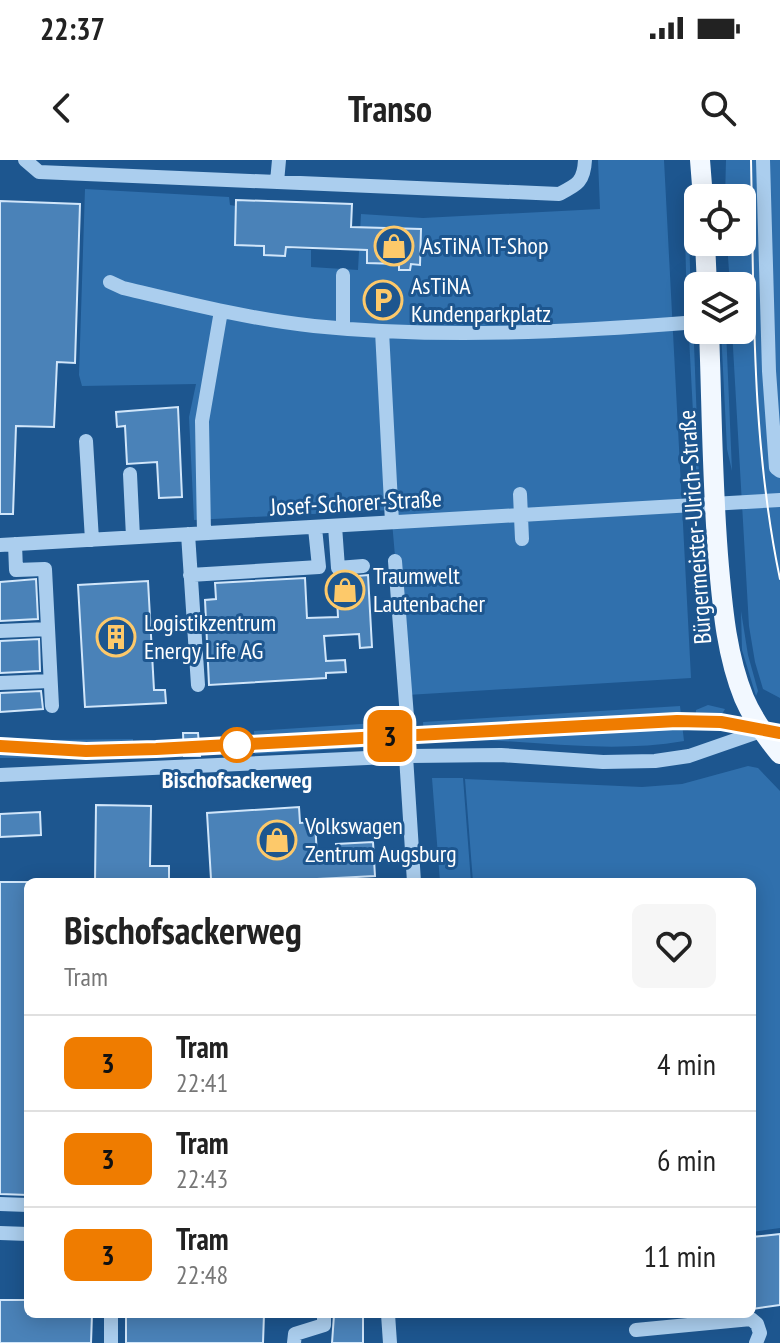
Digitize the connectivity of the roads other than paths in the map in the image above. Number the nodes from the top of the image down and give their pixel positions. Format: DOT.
graph roads {
  1 [pos="25,160"];
  2 [pos="279,160"];
  3 [pos="585,160"];
  4 [pos="700,160"];
  5 [pos="763,160"];
  6 [pos="277,182"];
  7 [pos="702,184"];
  8 [pos="343,275"];
  9 [pos="110,282"];
  10 [pos="221,311"];
  11 [pos="684,323"];
  12 [pos="343,328"];
  13 [pos="382,331"];
  14 [pos="709,344"];
  15 [pos="86,441"];
  16 [pos="780,471"];
  17 [pos="130,474"];
  18 [pos="520,494"];
  19 [pos="780,500"];
  20 [pos="715,504"];
  21 [pos="521,515"];
  22 [pos="392,522"];
  23 [pos="335,526"];
  24 [pos="315,528"];
  25 [pos="204,533"];
  26 [pos="188,534"];
  27 [pos="133,537"];
  28 [pos="522,539"];
  29 [pos="92,540"];
  30 [pos="7,545"];
  31 [pos="395,561"];
  32 [pos="363,566"];
  33 [pos="190,575"];
  34 [pos="48,629"];
  35 [pos="0,631"];
  36 [pos="50,681"];
  37 [pos="0,683"];
  38 [pos="198,685"];
  39 [pos="52,706"];
  40 [pos="761,731"];
  41 [pos="780,754"];
  42 [pos="408,756"];
  43 [pos="0,775"];
  44 [pos="414,878"];
  45 [pos="0,1204"];
  46 [pos="24,1205"];
  47 [pos="0,1233"];
  48 [pos="24,1234"];
  49 [pos="111,1318"];
  50 [pos="324,1318"];
  51 [pos="388,1318"];
  52 [pos="636,1330"];
  53 [pos="111,1343"];
  54 [pos="294,1343"];
  55 [pos="390,1343"];
  56 [pos="756,1343"];
  1 -- 6 [label="street"];
  2 -- 6 [label="street"];
  3 -- 6 [label="street"];
  4 -- 7 [label="main road"];
  5 -- 16 [label="street"];
  8 -- 12 [label="street"];
  9 -- 10 [label="street"];
  10 -- 12 [label="street"];
  10 -- 25 [label="street"];
  11 -- 13 [label="street"];
  12 -- 13 [label="street"];
  13 -- 22 [label="street"];
  14 -- 20 [label="main road, Bürgermeister-Ulrich-Straße"];
  15 -- 29 [label="street"];
  17 -- 27 [label="street"];
  18 -- 21 [label="street"];
  19 -- 20 [label="street, Josef-Schorer-Straße"];
  20 -- 21 [label="street, Josef-Schorer-Straße"];
  20 -- 40 [label="main road, Bürgermeister-Ulrich-Straße"];
  21 -- 22 [label="street, Josef-Schorer-Straße"];
  21 -- 28 [label="street"];
  22 -- 23 [label="street, Josef-Schorer-Straße"];
  23 -- 24 [label="street, Josef-Schorer-Straße"];
  23 -- 32 [label="street"];
  24 -- 25 [label="street, Josef-Schorer-Straße"];
  24 -- 33 [label="street"];
  25 -- 26 [label="street, Josef-Schorer-Straße"];
  26 -- 27 [label="street, Josef-Schorer-Straße"];
  26 -- 33 [label="street"];
  27 -- 29 [label="street, Josef-Schorer-Straße"];
  29 -- 30 [label="street, Josef-Schorer-Straße"];
  30 -- 34 [label="street"];
  31 -- 42 [label="street"];
  33 -- 38 [label="street"];
  34 -- 35 [label="street"];
  34 -- 36 [label="street"];
  36 -- 37 [label="street"];
  36 -- 39 [label="street"];
  40 -- 41 [label="main road, Bürgermeister-Ulrich-Straße"];
  40 -- 42 [label="street"];
  42 -- 43 [label="street"];
  42 -- 44 [label="street"];
  45 -- 46 [label="street"];
  47 -- 48 [label="street"];
  49 -- 53 [label="street"];
  50 -- 54 [label="street"];
  51 -- 55 [label="street"];
  52 -- 56 [label="street"];
}
